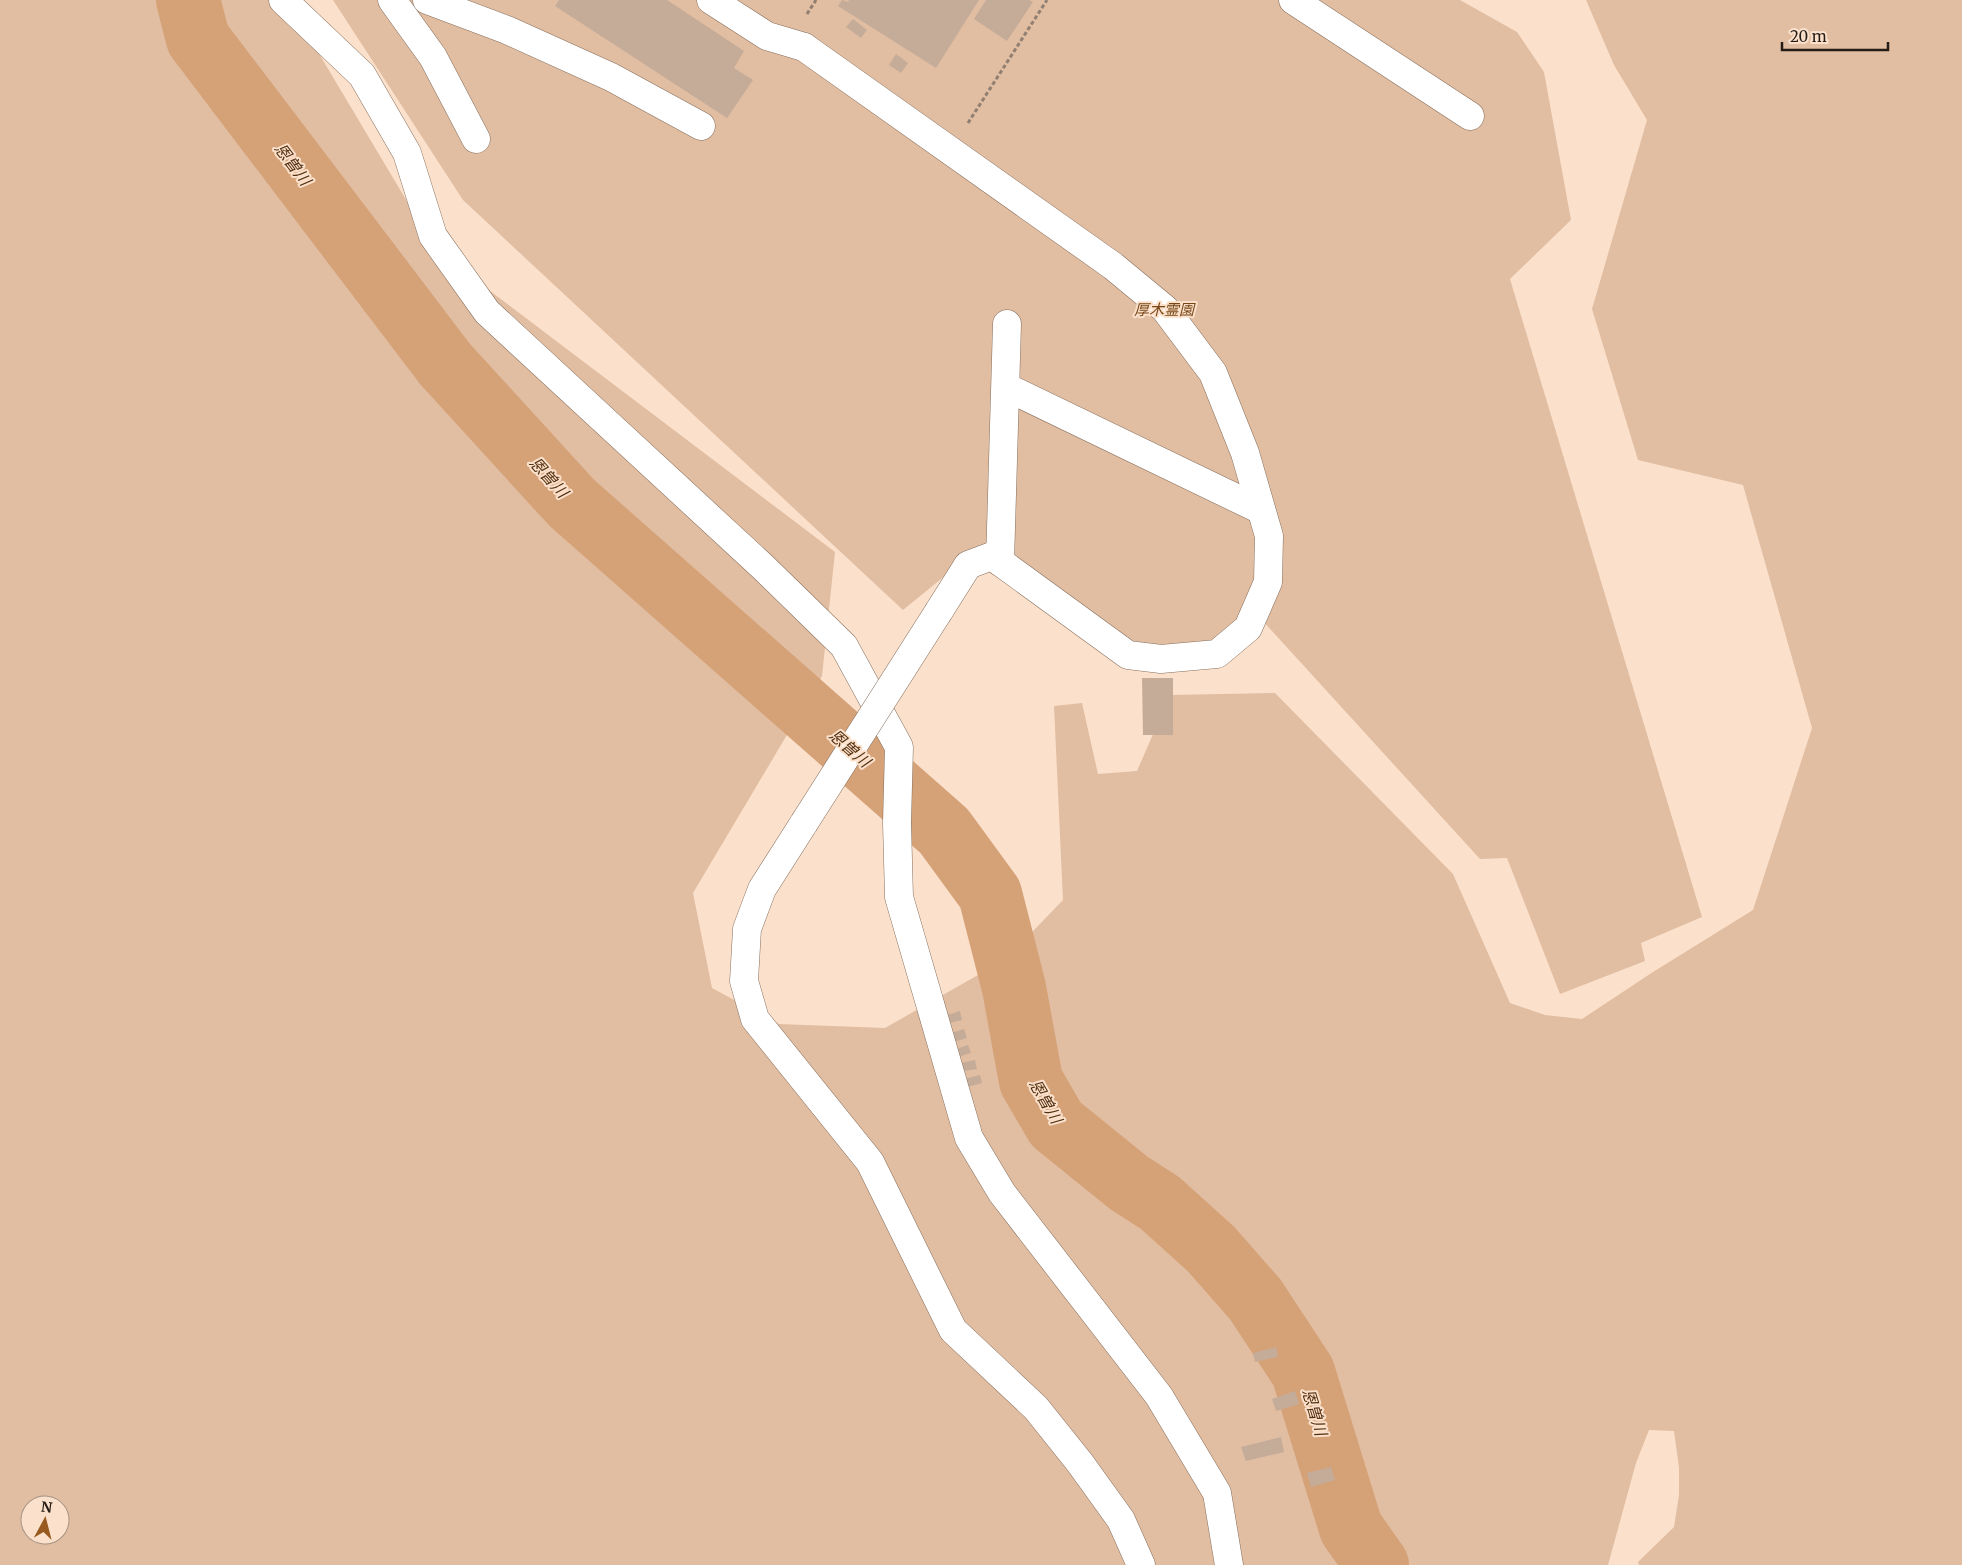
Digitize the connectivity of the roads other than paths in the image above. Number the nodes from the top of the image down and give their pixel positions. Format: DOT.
graph roads {
  1 [pos="283,0"];
  2 [pos="392,0"];
  3 [pos="427,0"];
  4 [pos="711,0"];
  5 [pos="1293,0"];
  6 [pos="487,22"];
  7 [pos="508,49"];
  8 [pos="1470,116"];
  9 [pos="701,126"];
  10 [pos="476,139"];
  11 [pos="1007,324"];
  12 [pos="1006,387"];
  13 [pos="1261,510"];
  14 [pos="1000,562"];
  15 [pos="1141,1565"];
  16 [pos="1230,1565"];
  1 -- 16 [label="street"];
  2 -- 10 [label="street"];
  3 -- 6 [label="street"];
  4 -- 13 [label="street"];
  5 -- 8 [label="street"];
  6 -- 7 [label="street"];
  6 -- 9 [label="street"];
  11 -- 12 [label="street"];
  12 -- 13 [label="street"];
  12 -- 14 [label="street"];
  13 -- 14 [label="street"];
  14 -- 15 [label="street, bridge"];
}
